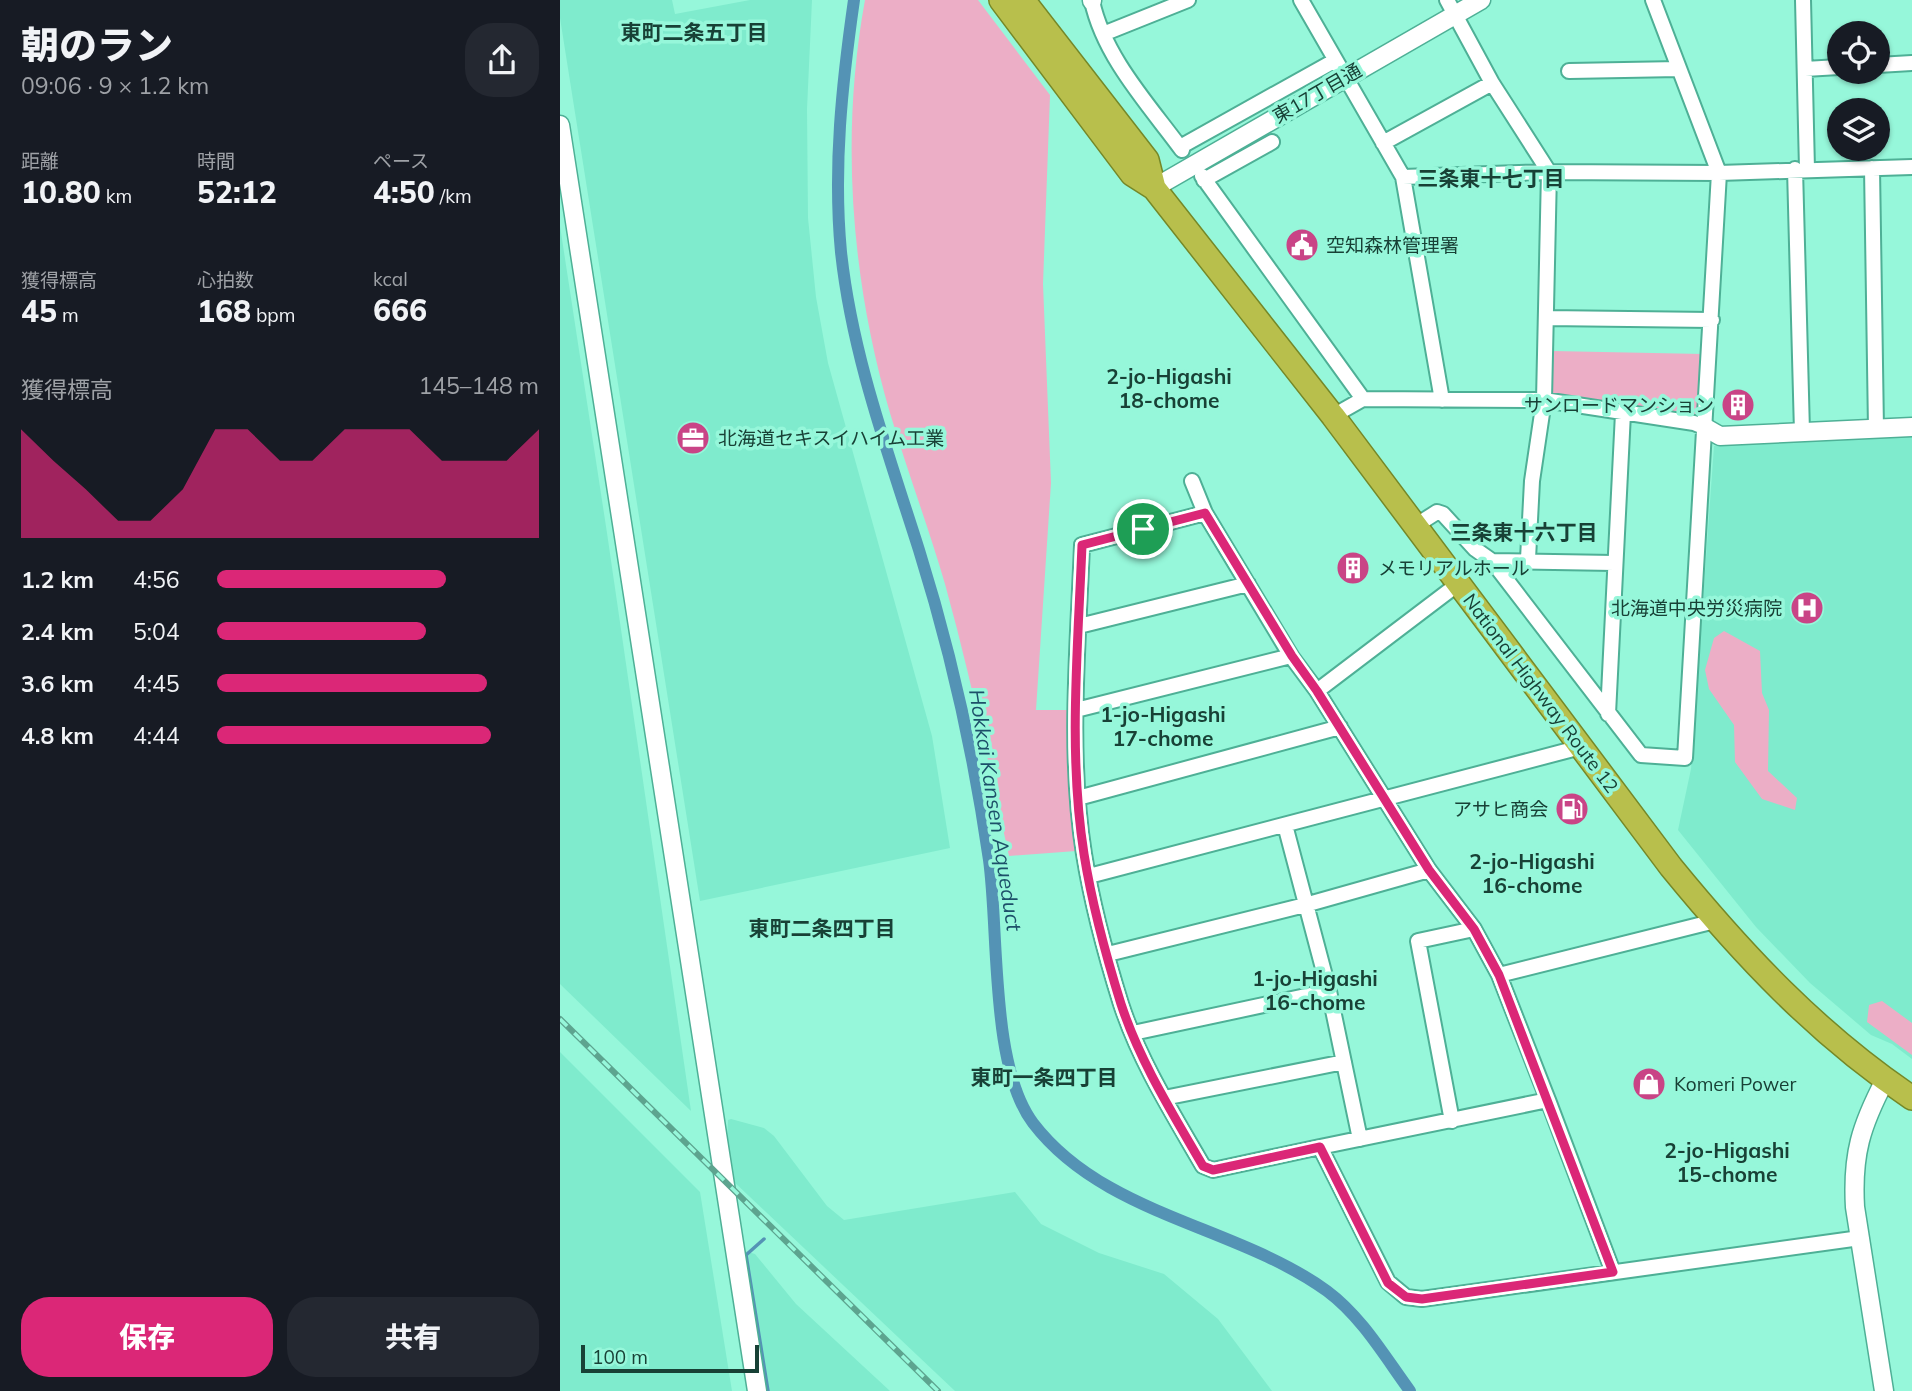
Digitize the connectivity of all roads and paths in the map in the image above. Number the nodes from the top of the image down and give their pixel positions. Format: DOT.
graph roads {
  1 [pos="1001,0"];
  2 [pos="1023,0"];
  3 [pos="1092,0"];
  4 [pos="1187,0"];
  5 [pos="1301,0"];
  6 [pos="1481,0"];
  7 [pos="1653,0"];
  8 [pos="1803,0"];
  9 [pos="1451,7"];
  10 [pos="1102,34"];
  11 [pos="1334,61"];
  12 [pos="1912,63"];
  13 [pos="1890,64"];
  14 [pos="1678,68"];
  15 [pos="1827,68"];
  16 [pos="1805,69"];
  17 [pos="1569,71"];
  18 [pos="1343,78"];
  19 [pos="1492,83"];
  20 [pos="560,125"];
  21 [pos="1272,142"];
  22 [pos="1383,143"];
  23 [pos="1912,167"];
  24 [pos="1872,168"];
  25 [pos="1801,169"];
  26 [pos="1549,172"];
  27 [pos="1719,173"];
  28 [pos="1403,177"];
  29 [pos="1154,188"];
  30 [pos="1546,318"];
  31 [pos="1712,320"];
  32 [pos="1363,399"];
  33 [pos="1442,400"];
  34 [pos="1544,400"];
  35 [pos="1623,413"];
  36 [pos="1333,416"];
  37 [pos="1912,427"];
  38 [pos="1706,428"];
  39 [pos="1876,429"];
  40 [pos="1802,432"];
  41 [pos="1192,481"];
  42 [pos="1205,513"];
  43 [pos="1415,526"];
  44 [pos="1528,559"];
  45 [pos="1492,561"];
  46 [pos="1614,563"];
  47 [pos="1248,584"];
  48 [pos="1458,584"];
  49 [pos="1079,626"];
  50 [pos="1292,656"];
  51 [pos="1317,691"];
  52 [pos="1076,710"];
  53 [pos="1608,714"];
  54 [pos="1340,727"];
  55 [pos="1581,747"];
  56 [pos="1078,798"];
  57 [pos="1384,799"];
  58 [pos="1285,825"];
  59 [pos="1429,870"];
  60 [pos="1088,876"];
  61 [pos="1305,905"];
  62 [pos="1715,921"];
  63 [pos="1474,929"];
  64 [pos="1108,954"];
  65 [pos="1499,975"];
  66 [pos="1329,991"];
  67 [pos="1133,1033"];
  68 [pos="1344,1062"];
  69 [pos="1885,1080"];
  70 [pos="1164,1098"];
  71 [pos="1912,1098"];
  72 [pos="1548,1100"];
  73 [pos="1452,1121"];
  74 [pos="1360,1139"];
  75 [pos="1320,1147"];
  76 [pos="1860,1238"];
  77 [pos="1613,1272"];
  78 [pos="757,1391"];
  79 [pos="1884,1391"];
  1 -- 29 [label="highway, National Highway Route 12"];
  2 -- 29 [label="highway, National Highway Route 12"];
  3 -- 10 [label="street"];
  4 -- 10 [label="street"];
  5 -- 11 [label="street"];
  6 -- 9 [label="street, 東17丁目通"];
  7 -- 14 [label="street"];
  8 -- 16 [label="street"];
  9 -- 18 [label="street, 東17丁目通"];
  9 -- 19 [label="street"];
  10 -- 11 [label="street"];
  11 -- 18 [label="street"];
  12 -- 13 [label="street"];
  14 -- 17 [label="street"];
  14 -- 27 [label="street"];
  15 -- 16 [label="street"];
  16 -- 25 [label="street"];
  18 -- 22 [label="street"];
  18 -- 29 [label="street, 東17丁目通"];
  19 -- 22 [label="street"];
  19 -- 26 [label="street"];
  20 -- 78 [label="street"];
  21 -- 32 [label="street"];
  22 -- 28 [label="street"];
  23 -- 24 [label="street"];
  24 -- 25 [label="street"];
  24 -- 39 [label="street"];
  25 -- 27 [label="street"];
  25 -- 40 [label="street"];
  26 -- 27 [label="street"];
  26 -- 28 [label="street"];
  26 -- 30 [label="street"];
  27 -- 31 [label="street"];
  28 -- 33 [label="street"];
  29 -- 36 [label="highway, National Highway Route 12"];
  30 -- 31 [label="street"];
  30 -- 34 [label="street"];
  31 -- 38 [label="street"];
  32 -- 33 [label="street"];
  32 -- 36 [label="street"];
  33 -- 34 [label="street"];
  34 -- 35 [label="street"];
  34 -- 44 [label="street"];
  35 -- 38 [label="street"];
  35 -- 46 [label="street"];
  36 -- 43 [label="highway, National Highway Route 12"];
  37 -- 39 [label="street"];
  38 -- 40 [label="street"];
  38 -- 53 [label="street"];
  39 -- 40 [label="street"];
  41 -- 42 [label="street"];
  42 -- 47 [label="street"];
  42 -- 49 [label="street"];
  43 -- 45 [label="street"];
  43 -- 48 [label="highway, National Highway Route 12"];
  44 -- 45 [label="street"];
  44 -- 46 [label="street"];
  45 -- 53 [label="street"];
  46 -- 53 [label="street"];
  47 -- 49 [label="street"];
  47 -- 50 [label="street"];
  48 -- 51 [label="street"];
  48 -- 55 [label="highway, National Highway Route 12"];
  49 -- 52 [label="street"];
  50 -- 51 [label="street"];
  50 -- 52 [label="street"];
  51 -- 54 [label="street"];
  52 -- 56 [label="street"];
  54 -- 56 [label="street"];
  54 -- 57 [label="street"];
  55 -- 57 [label="street"];
  55 -- 62 [label="highway, National Highway Route 12"];
  56 -- 60 [label="street"];
  57 -- 58 [label="street"];
  57 -- 59 [label="street"];
  58 -- 60 [label="street"];
  58 -- 61 [label="street"];
  59 -- 61 [label="street"];
  59 -- 63 [label="street"];
  60 -- 64 [label="street"];
  61 -- 64 [label="street"];
  61 -- 66 [label="street"];
  62 -- 65 [label="street"];
  62 -- 69 [label="highway, National Highway Route 12"];
  63 -- 65 [label="street"];
  63 -- 73 [label="street"];
  64 -- 67 [label="street"];
  65 -- 72 [label="street"];
  66 -- 67 [label="street"];
  66 -- 68 [label="street"];
  67 -- 70 [label="street"];
  68 -- 70 [label="street"];
  68 -- 74 [label="street"];
  69 -- 71 [label="highway, National Highway Route 12"];
  69 -- 76 [label="street"];
  70 -- 75 [label="street"];
  72 -- 73 [label="street"];
  72 -- 77 [label="street"];
  73 -- 74 [label="street"];
  74 -- 75 [label="street"];
  75 -- 77 [label="street"];
  76 -- 77 [label="street"];
  76 -- 79 [label="street"];
}
